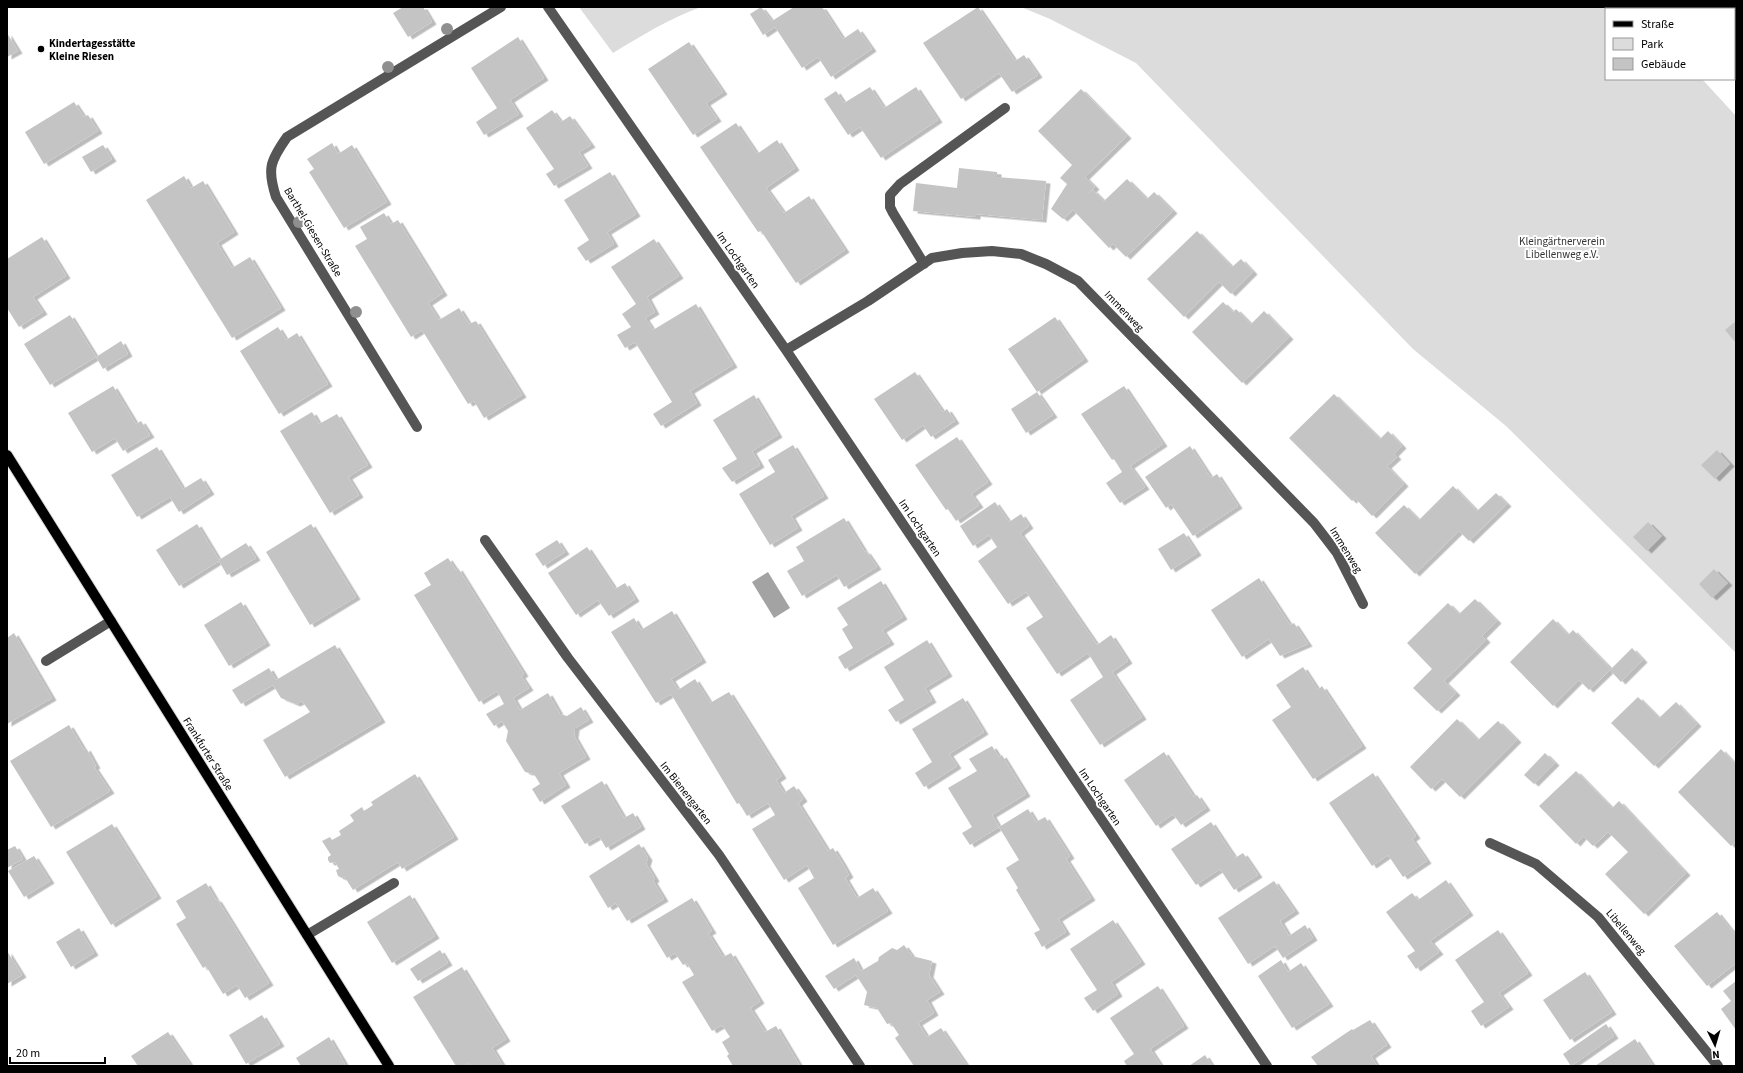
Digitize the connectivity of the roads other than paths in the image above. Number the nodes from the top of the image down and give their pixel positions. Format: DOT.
graph roads {
  1 [pos="501,7"];
  2 [pos="548,7"];
  3 [pos="1005,108"];
  4 [pos="924,264"];
  5 [pos="786,350"];
  6 [pos="417,427"];
  7 [pos="7,455"];
  8 [pos="485,540"];
  9 [pos="1363,604"];
  10 [pos="111,621"];
  11 [pos="46,661"];
  12 [pos="1490,842"];
  13 [pos="394,883"];
  14 [pos="307,935"];
  15 [pos="390,1066"];
  16 [pos="860,1066"];
  17 [pos="1267,1066"];
  18 [pos="1718,1066"];
  1 -- 6 [label="street, Barthel-Giesen-Straße"];
  2 -- 5 [label="street, Im Lochgarten"];
  3 -- 4 [label="street"];
  4 -- 5 [label="street, Immenweg"];
  4 -- 9 [label="street, Immenweg"];
  5 -- 17 [label="street, Im Lochgarten"];
  7 -- 10 [label="main road, Frankfurter Straße"];
  8 -- 16 [label="street, Im Bienengarten"];
  10 -- 11 [label="street"];
  10 -- 14 [label="main road, Frankfurter Straße"];
  12 -- 18 [label="street, Libellenweg"];
  13 -- 14 [label="street"];
  14 -- 15 [label="main road, Frankfurter Straße"];
}
